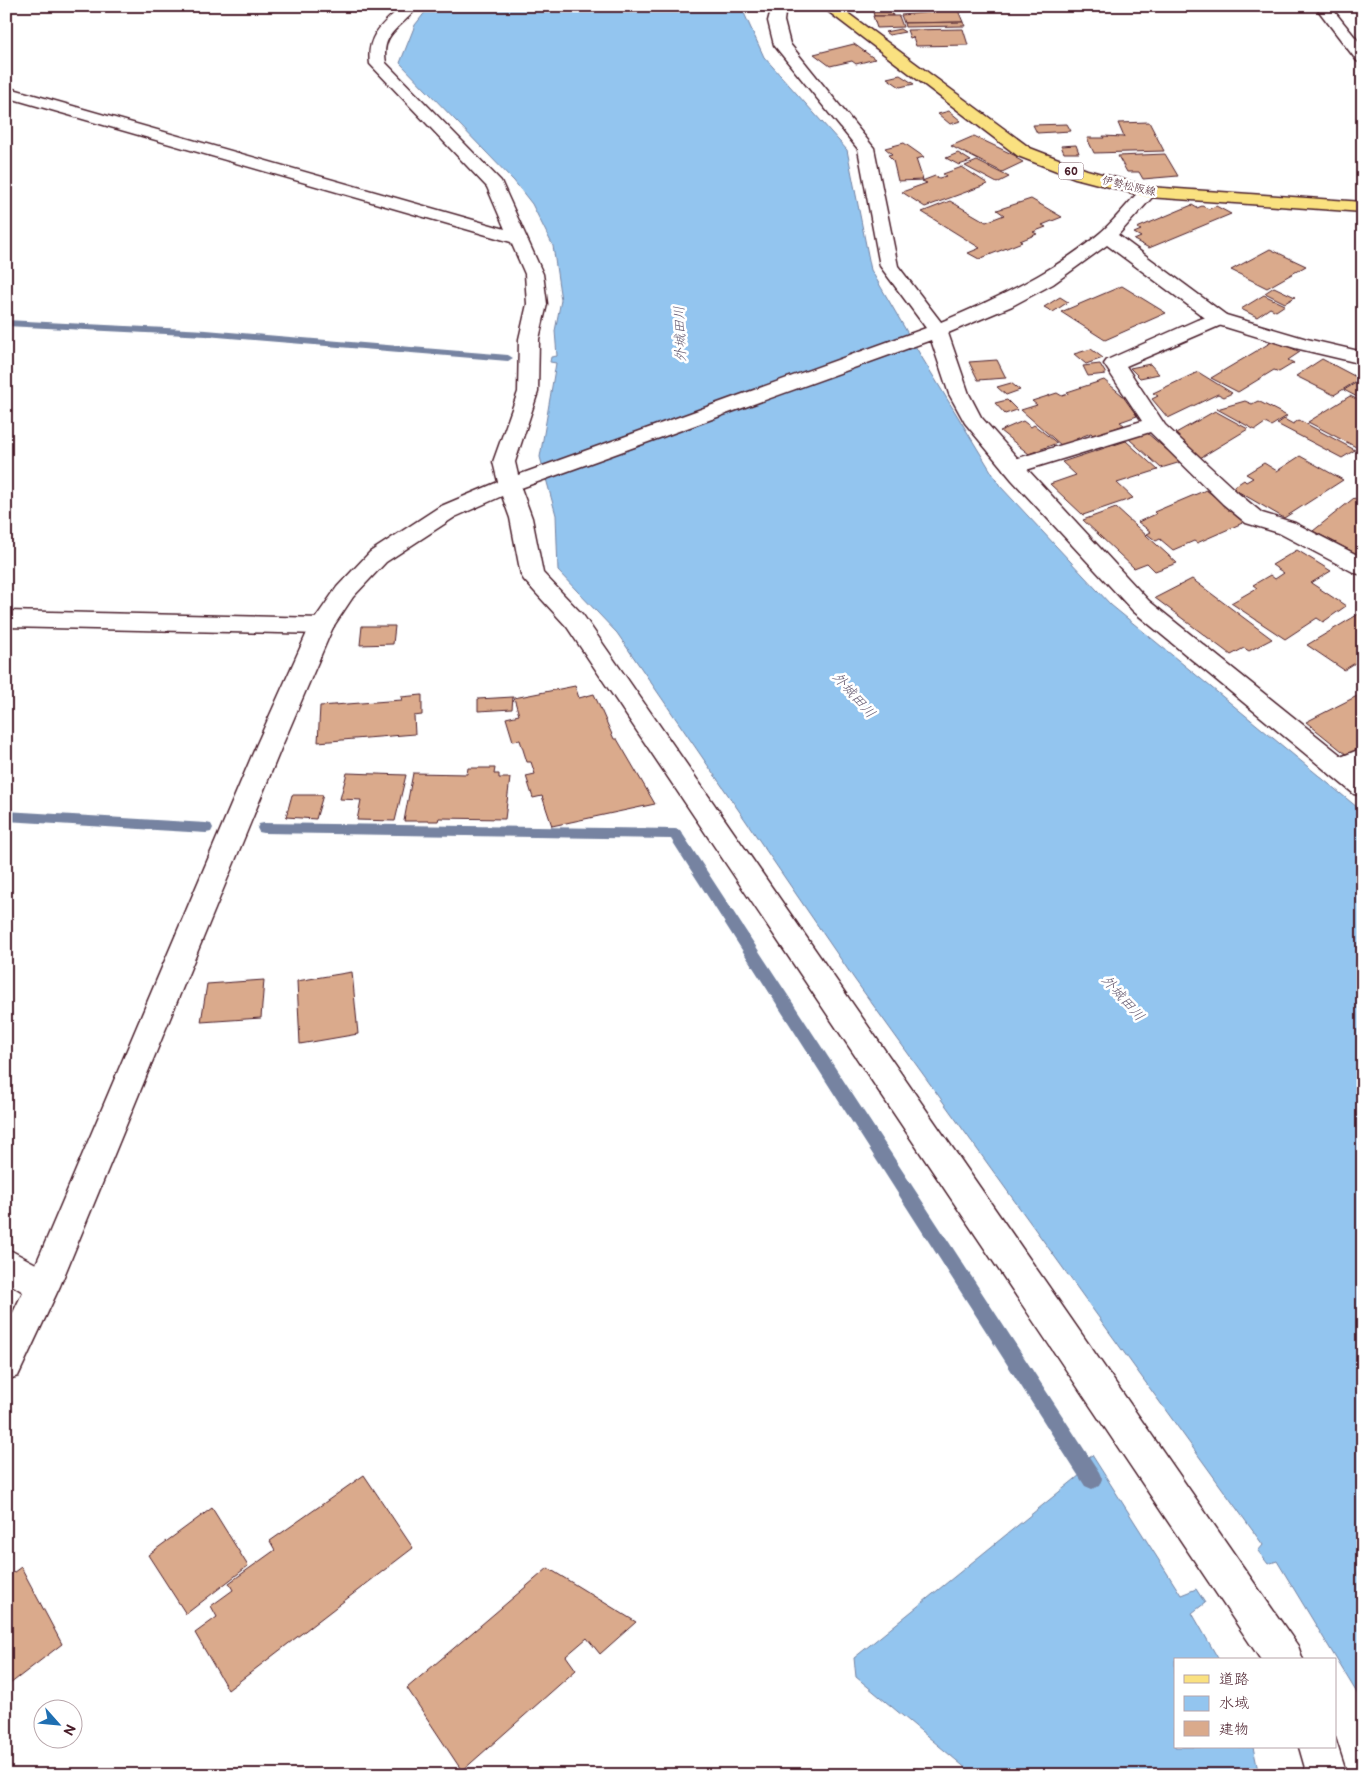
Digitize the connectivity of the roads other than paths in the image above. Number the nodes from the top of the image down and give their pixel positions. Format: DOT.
graph roads {
  1 [pos="412,6"];
  2 [pos="779,6"];
  3 [pos="828,6"];
  4 [pos="1322,6"];
  5 [pos="1363,58"];
  6 [pos="6,92"];
  7 [pos="1148,192"];
  8 [pos="1363,207"];
  9 [pos="1107,236"];
  10 [pos="519,239"];
  11 [pos="1219,319"];
  12 [pos="929,333"];
  13 [pos="1363,358"];
  14 [pos="1155,424"];
  15 [pos="1013,467"];
  16 [pos="519,482"];
  17 [pos="1363,568"];
  18 [pos="6,618"];
  19 [pos="322,626"];
  20 [pos="1363,757"];
  21 [pos="1340,768"];
  22 [pos="1363,787"];
  23 [pos="6,1263"];
  24 [pos="43,1286"];
  25 [pos="6,1364"];
  26 [pos="1283,1658"];
  27 [pos="1319,1748"];
  28 [pos="1327,1775"];
  1 -- 10 [label="street"];
  2 -- 12 [label="street"];
  3 -- 7 [label="main road, 伊勢松阪線 / 60"];
  4 -- 5 [label="street"];
  6 -- 10 [label="street"];
  7 -- 8 [label="main road, 伊勢松阪線 / 60"];
  7 -- 9 [label="street"];
  9 -- 11 [label="street"];
  9 -- 12 [label="street"];
  10 -- 16 [label="street"];
  11 -- 13 [label="street"];
  11 -- 14 [label="street"];
  12 -- 15 [label="street"];
  12 -- 16 [label="street"];
  14 -- 15 [label="street"];
  14 -- 17 [label="street"];
  15 -- 21 [label="street"];
  16 -- 19 [label="street"];
  16 -- 26 [label="street"];
  18 -- 19 [label="street"];
  19 -- 24 [label="street"];
  20 -- 21 [label="street"];
  21 -- 22 [label="street"];
  23 -- 24 [label="street"];
  24 -- 25 [label="street"];
  27 -- 28 [label="street"];
}
